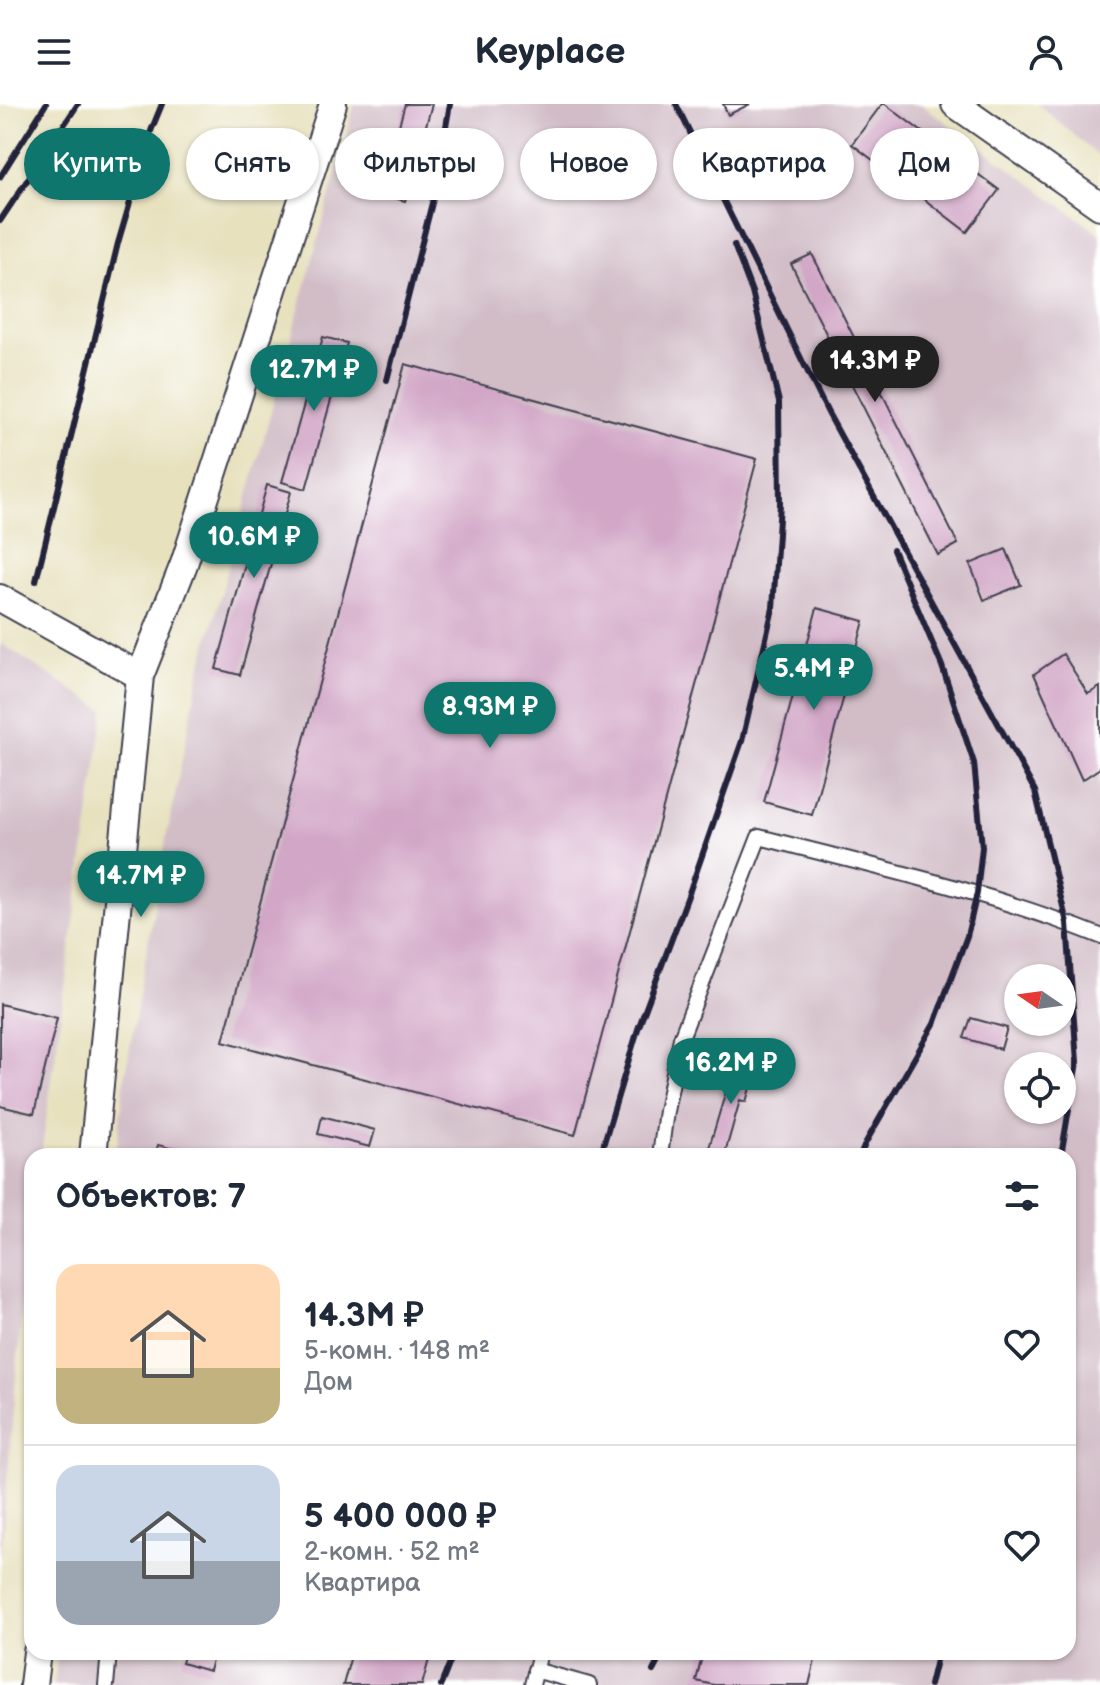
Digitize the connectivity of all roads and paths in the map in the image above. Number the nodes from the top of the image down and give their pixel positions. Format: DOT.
graph roads {
  1 [pos="333,104"];
  2 [pos="955,104"];
  3 [pos="1100,206"];
  4 [pos="0,598"];
  5 [pos="140,676"];
  6 [pos="1100,936"];
  7 [pos="94,1148"];
  8 [pos="661,1148"];
  9 [pos="36,1660"];
  10 [pos="108,1660"];
  11 [pos="534,1678"];
  12 [pos="33,1685"];
  13 [pos="106,1685"];
  14 [pos="589,1685"];
  1 -- 5 [label="street"];
  2 -- 3 [label="street"];
  4 -- 5 [label="street"];
  5 -- 7 [label="street"];
  6 -- 8 [label="lane"];
  9 -- 12 [label="street"];
  10 -- 13 [label="lane"];
  11 -- 14 [label="lane"];
}
